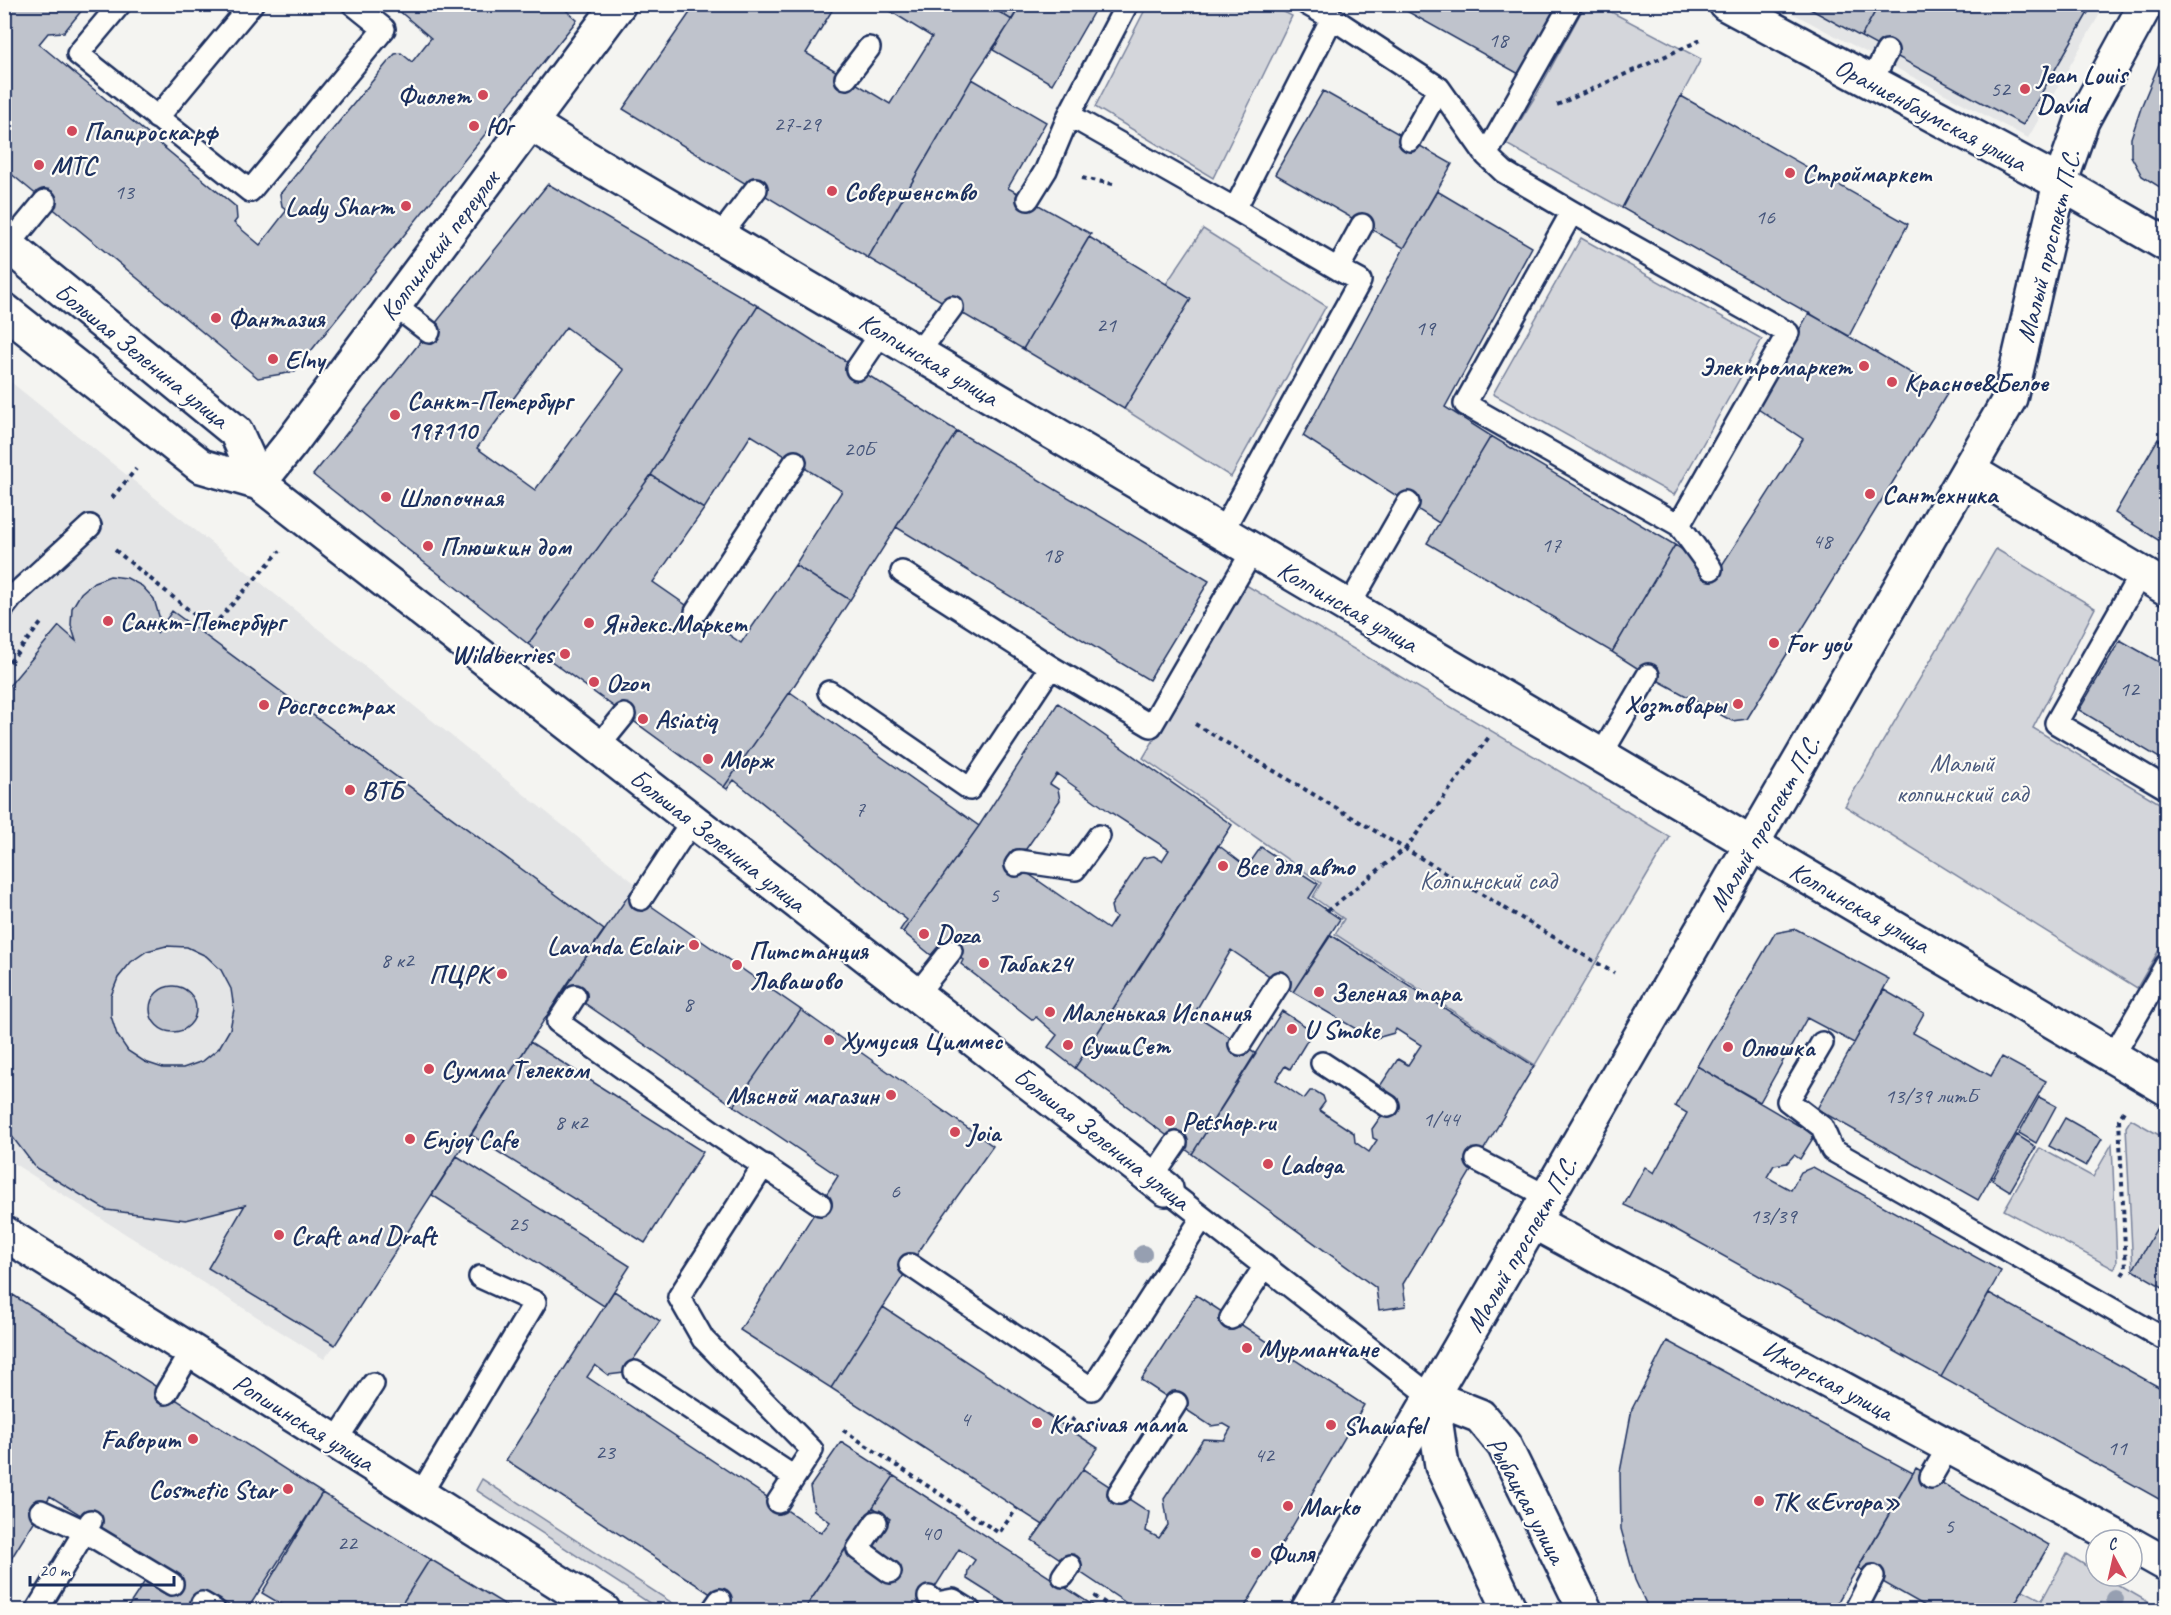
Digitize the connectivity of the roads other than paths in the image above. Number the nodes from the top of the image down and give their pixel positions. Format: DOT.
graph roads {
  1 [pos="120,4"];
  2 [pos="252,4"];
  3 [pos="353,4"];
  4 [pos="619,4"];
  5 [pos="1127,4"];
  6 [pos="1306,4"];
  7 [pos="1571,4"];
  8 [pos="1726,4"];
  9 [pos="2146,4"];
  10 [pos="1332,18"];
  11 [pos="869,48"];
  12 [pos="1887,51"];
  13 [pos="846,78"];
  14 [pos="1871,82"];
  15 [pos="1439,88"];
  16 [pos="1069,115"];
  17 [pos="157,118"];
  18 [pos="530,123"];
  19 [pos="1410,140"];
  20 [pos="1486,155"];
  21 [pos="2060,183"];
  22 [pos="756,189"];
  23 [pos="1028,199"];
  24 [pos="45,201"];
  25 [pos="1235,208"];
  26 [pos="1572,212"];
  27 [pos="1362,225"];
  28 [pos="720,236"];
  29 [pos="6,244"];
  30 [pos="2166,244"];
  31 [pos="1338,269"];
  32 [pos="394,305"];
  33 [pos="952,307"];
  34 [pos="4,310"];
  35 [pos="429,332"];
  36 [pos="882,332"];
  37 [pos="918,353"];
  38 [pos="857,369"];
  39 [pos="795,462"];
  40 [pos="1970,471"];
  41 [pos="259,483"];
  42 [pos="1408,502"];
  43 [pos="1679,525"];
  44 [pos="90,526"];
  45 [pos="1222,532"];
  46 [pos="1253,550"];
  47 [pos="1711,568"];
  48 [pos="902,572"];
  49 [pos="2154,580"];
  50 [pos="7,600"];
  51 [pos="1349,606"];
  52 [pos="696,612"];
  53 [pos="1051,667"];
  54 [pos="1648,675"];
  55 [pos="829,692"];
  56 [pos="624,715"];
  57 [pos="598,747"];
  58 [pos="1601,755"];
  59 [pos="2166,788"];
  60 [pos="692,821"];
  61 [pos="1099,836"];
  62 [pos="1753,844"];
  63 [pos="1016,866"];
  64 [pos="641,899"];
  65 [pos="951,951"];
  66 [pos="2166,965"];
  67 [pos="1279,983"];
  68 [pos="918,994"];
  69 [pos="574,996"];
  70 [pos="1822,1043"];
  71 [pos="1240,1044"];
  72 [pos="2113,1056"];
  73 [pos="1322,1063"];
  74 [pos="2166,1088"];
  75 [pos="1388,1106"];
  76 [pos="1176,1143"];
  77 [pos="1477,1160"];
  78 [pos="764,1165"];
  79 [pos="1159,1183"];
  80 [pos="820,1204"];
  81 [pos="1541,1210"];
  82 [pos="1202,1218"];
  83 [pos="4,1233"];
  84 [pos="910,1265"];
  85 [pos="1265,1266"];
  86 [pos="480,1277"];
  87 [pos="1231,1318"];
  88 [pos="2166,1340"];
  89 [pos="191,1351"];
  90 [pos="635,1372"];
  91 [pos="373,1384"];
  92 [pos="166,1393"];
  93 [pos="1432,1398"];
  94 [pos="1176,1403"];
  95 [pos="335,1442"];
  96 [pos="1949,1446"];
  97 [pos="794,1477"];
  98 [pos="1931,1477"];
  99 [pos="1119,1492"];
  100 [pos="420,1495"];
  101 [pos="778,1502"];
  102 [pos="41,1511"];
  103 [pos="876,1522"];
  104 [pos="87,1526"];
  105 [pos="2100,1528"];
  106 [pos="890,1572"];
  107 [pos="1873,1576"];
  108 [pos="172,1584"];
  109 [pos="932,1604"];
  110 [pos="1322,1606"];
  111 [pos="1857,1607"];
  112 [pos="37,1611"];
  113 [pos="603,1611"];
  114 [pos="969,1611"];
  115 [pos="1510,1611"];
  116 [pos="1585,1611"];
  1 -- 17 [label="lane"];
  2 -- 17 [label="lane"];
  3 -- 17 [label="lane"];
  4 -- 18 [label="street, Колпинский переулок"];
  5 -- 16 [label="lane"];
  6 -- 10 [label="lane"];
  7 -- 20 [label="lane"];
  8 -- 14 [label="street, Ораниенбаумская улица"];
  9 -- 21 [label="street, Малый проспект П.С."];
  10 -- 15 [label="lane"];
  10 -- 25 [label="lane"];
  11 -- 13 [label="lane"];
  12 -- 14 [label="lane"];
  14 -- 21 [label="street, Ораниенбаумская улица"];
  15 -- 19 [label="lane"];
  15 -- 20 [label="lane"];
  16 -- 23 [label="lane"];
  16 -- 25 [label="lane"];
  18 -- 28 [label="street, Колпинская улица"];
  18 -- 32 [label="street, Колпинский переулок"];
  20 -- 26 [label="lane"];
  21 -- 30 [label="street, Ораниенбаумская улица"];
  21 -- 40 [label="street, Малый проспект П.С."];
  22 -- 28 [label="lane"];
  24 -- 29 [label="lane"];
  25 -- 31 [label="lane"];
  26 -- 43 [label="lane"];
  26 -- 43 [label="lane"];
  27 -- 31 [label="lane"];
  28 -- 36 [label="street, Колпинская улица"];
  29 -- 41 [label="street, Большая Зеленина улица"];
  31 -- 45 [label="lane"];
  32 -- 35 [label="lane"];
  32 -- 41 [label="street, Колпинский переулок"];
  33 -- 37 [label="lane"];
  34 -- 41 [label="street, Большая Зеленина улица"];
  36 -- 37 [label="street, Колпинская улица"];
  36 -- 38 [label="lane"];
  37 -- 45 [label="street, Колпинская улица"];
  39 -- 52 [label="lane"];
  40 -- 49 [label="street"];
  40 -- 62 [label="street, Малый проспект П.С."];
  41 -- 57 [label="street, Большая Зеленина улица"];
  42 -- 51 [label="lane"];
  43 -- 47 [label="lane"];
  44 -- 50 [label="lane"];
  45 -- 46 [label="street, Колпинская улица"];
  46 -- 51 [label="street, Колпинская улица"];
  46 -- 53 [label="lane"];
  48 -- 53 [label="lane"];
  49 -- 59 [label="lane"];
  51 -- 58 [label="street, Колпинская улица"];
  53 -- 55 [label="lane"];
  54 -- 58 [label="lane"];
  56 -- 57 [label="lane"];
  57 -- 60 [label="street, Большая Зеленина улица"];
  58 -- 62 [label="street, Колпинская улица"];
  60 -- 64 [label="lane"];
  60 -- 68 [label="street, Большая Зеленина улица"];
  61 -- 63 [label="lane"];
  62 -- 72 [label="street, Колпинская улица"];
  62 -- 81 [label="street, Малый проспект П.С."];
  65 -- 68 [label="lane"];
  66 -- 72 [label="lane"];
  67 -- 71 [label="lane"];
  68 -- 79 [label="street, Большая Зеленина улица"];
  69 -- 78 [label="lane"];
  70 -- 88 [label="lane"];
  72 -- 74 [label="street, Колпинская улица"];
  73 -- 75 [label="lane"];
  76 -- 79 [label="lane"];
  77 -- 81 [label="lane"];
  78 -- 80 [label="lane"];
  78 -- 97 [label="lane"];
  79 -- 82 [label="lane, Большая Зеленина улица"];
  81 -- 93 [label="street, Малый проспект П.С."];
  81 -- 96 [label="street, Ижорская улица"];
  82 -- 84 [label="lane"];
  82 -- 85 [label="lane, Большая Зеленина улица"];
  83 -- 89 [label="street, Ропшинская улица"];
  85 -- 87 [label="lane"];
  85 -- 93 [label="lane, Большая Зеленина улица"];
  86 -- 100 [label="lane"];
  89 -- 92 [label="lane"];
  89 -- 95 [label="street, Ропшинская улица"];
  90 -- 97 [label="lane"];
  91 -- 95 [label="lane"];
  93 -- 110 [label="street, Малый проспект П.С."];
  93 -- 115 [label="street"];
  93 -- 116 [label="street, Рыбацкая улица"];
  94 -- 99 [label="lane"];
  95 -- 100 [label="street, Ропшинская улица"];
  96 -- 98 [label="lane"];
  96 -- 105 [label="street, Ижорская улица"];
  97 -- 101 [label="lane"];
  100 -- 113 [label="street, Ропшинская улица"];
  102 -- 104 [label="lane"];
  103 -- 106 [label="lane"];
  104 -- 108 [label="lane"];
  104 -- 112 [label="lane"];
  107 -- 111 [label="lane"];
  109 -- 114 [label="lane"];
}
